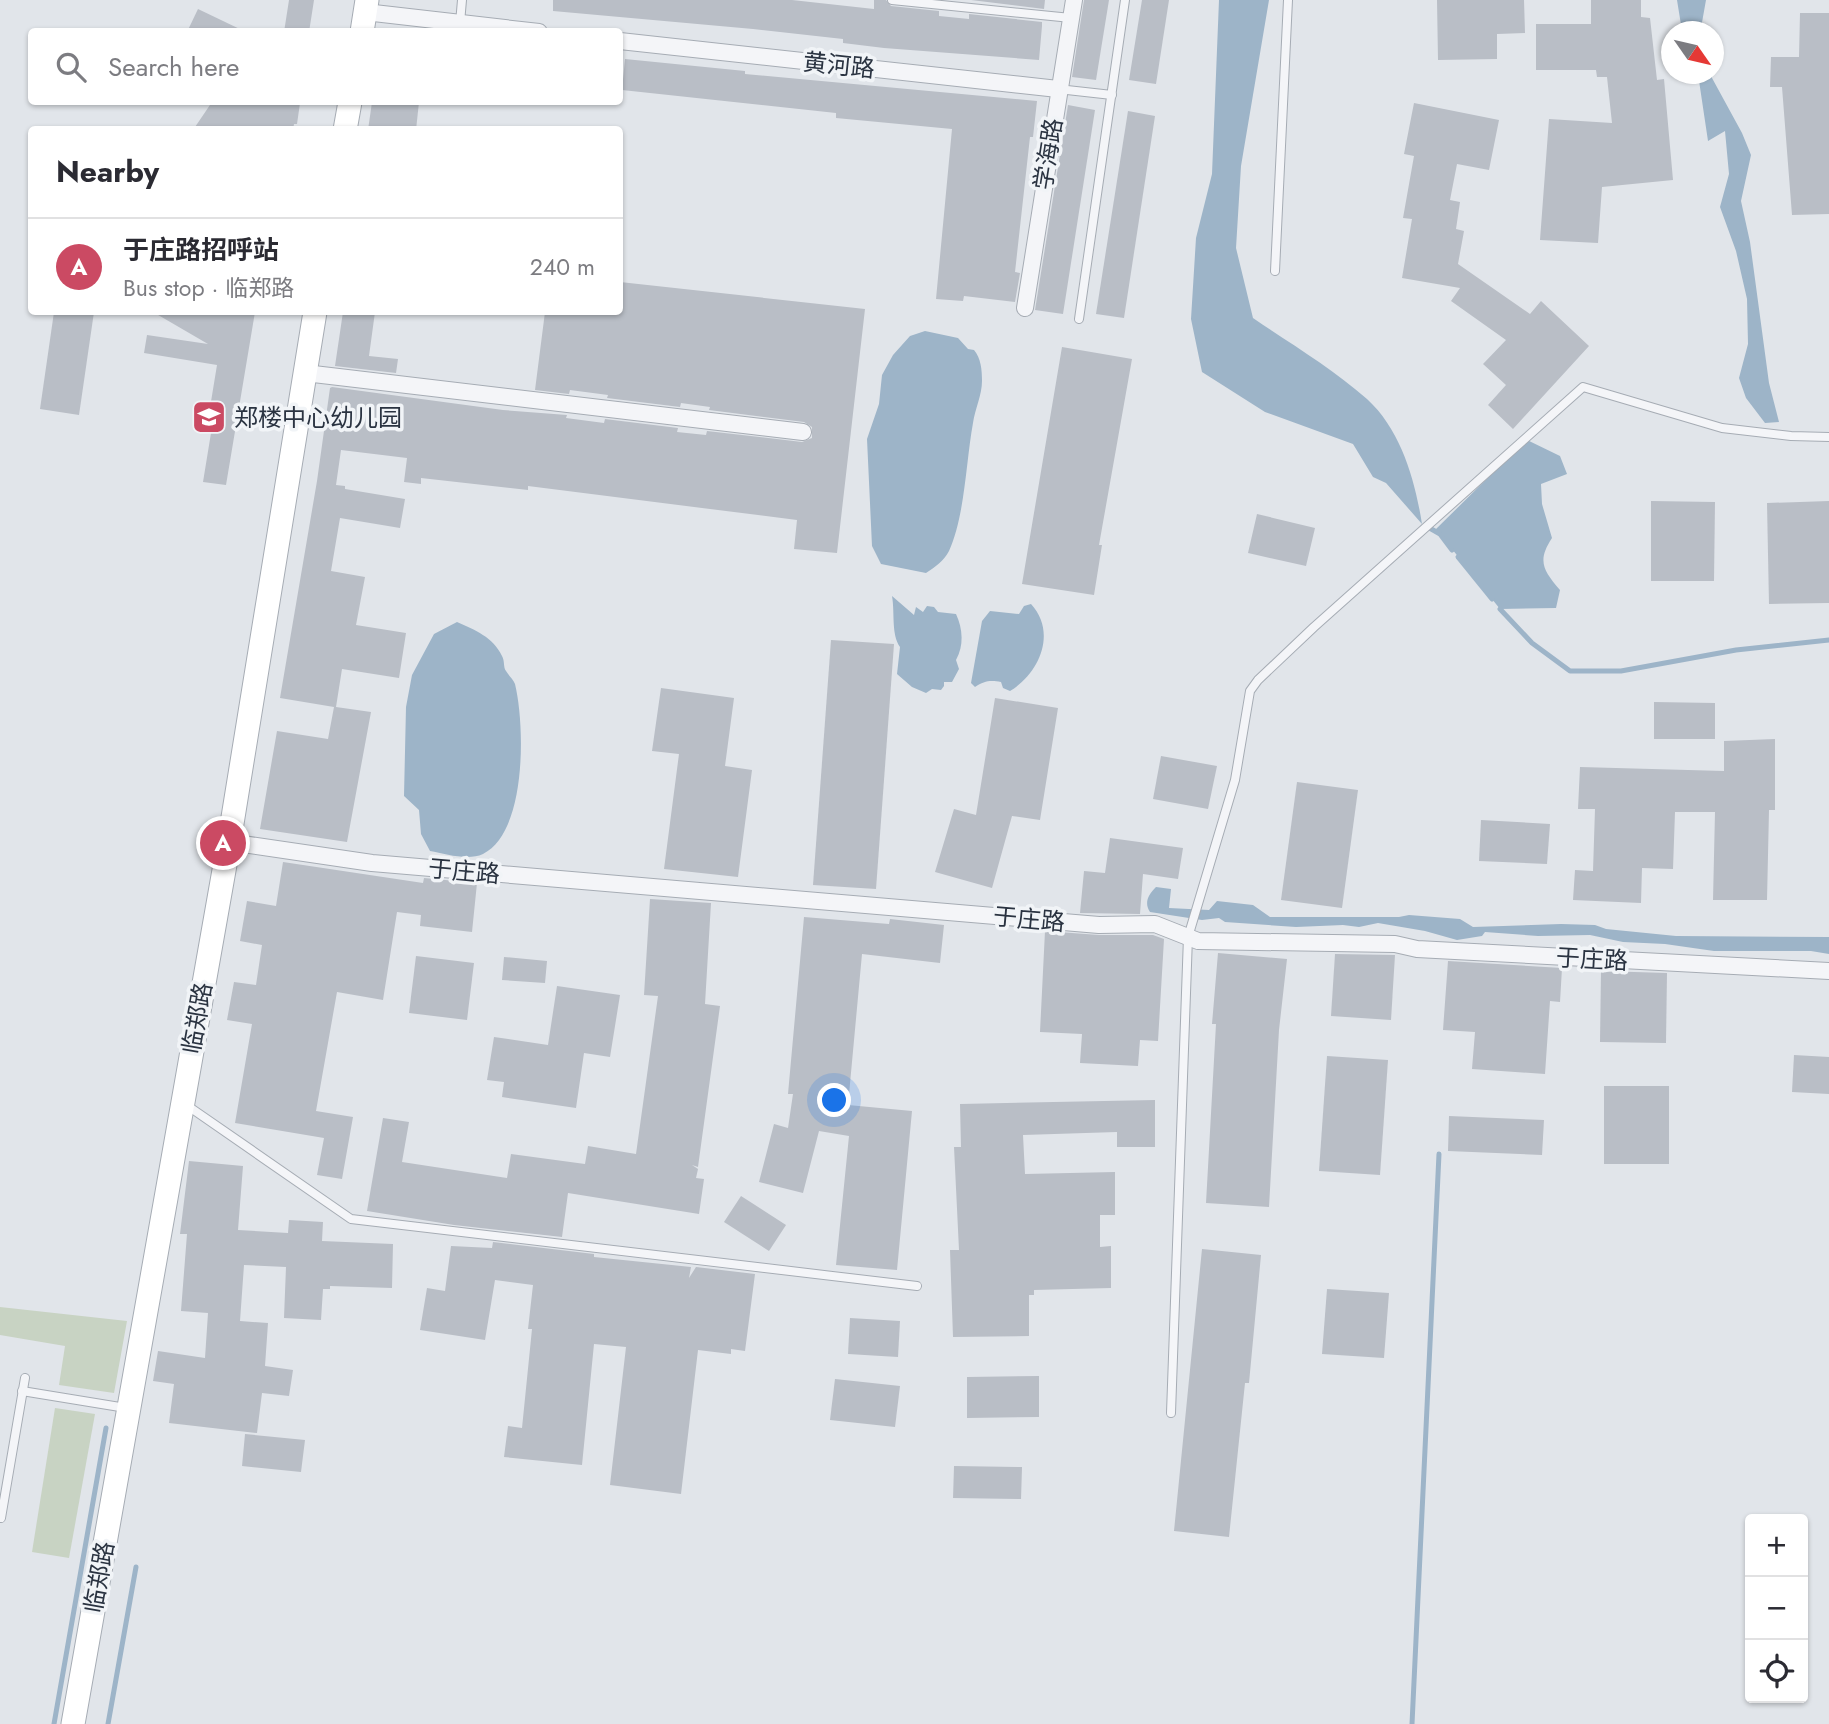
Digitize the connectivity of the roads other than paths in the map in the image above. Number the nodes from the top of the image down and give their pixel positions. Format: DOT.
graph roads {
  1 [pos="462,0"];
  2 [pos="892,0"];
  3 [pos="1074,0"];
  4 [pos="1125,0"];
  5 [pos="1288,0"];
  6 [pos="365,15"];
  7 [pos="1071,18"];
  8 [pos="460,23"];
  9 [pos="504,28"];
  10 [pos="623,41"];
  11 [pos="1058,89"];
  12 [pos="1112,95"];
  13 [pos="349,105"];
  14 [pos="346,126"];
  15 [pos="1275,271"];
  16 [pos="1025,308"];
  17 [pos="315,315"];
  18 [pos="1079,319"];
  19 [pos="305,373"];
  20 [pos="803,432"];
  21 [pos="1829,437"];
  22 [pos="229,842"];
  23 [pos="1188,937"];
  24 [pos="1829,971"];
  25 [pos="182,1103"];
  26 [pos="917,1286"];
  27 [pos="25,1378"];
  28 [pos="22,1391"];
  29 [pos="129,1408"];
  30 [pos="1171,1413"];
  31 [pos="4,1476"];
  32 [pos="1,1518"];
  33 [pos="73,1724"];
  1 -- 8 [label="lane"];
  2 -- 7 [label="lane"];
  3 -- 7 [label="street, 学海路"];
  4 -- 12 [label="lane"];
  5 -- 15 [label="lane"];
  6 -- 8 [label="street"];
  7 -- 11 [label="street, 学海路"];
  8 -- 9 [label="street"];
  10 -- 11 [label="street, 黄河路"];
  11 -- 12 [label="lane"];
  11 -- 16 [label="street, 学海路"];
  12 -- 18 [label="lane"];
  13 -- 14 [label="main road"];
  17 -- 19 [label="main road, 临郑路"];
  19 -- 20 [label="street"];
  19 -- 22 [label="main road, 临郑路"];
  21 -- 23 [label="lane"];
  22 -- 23 [label="street, 于庄路"];
  22 -- 25 [label="main road, 临郑路"];
  23 -- 24 [label="street, 于庄路"];
  23 -- 30 [label="lane"];
  25 -- 26 [label="lane"];
  25 -- 29 [label="main road, 临郑路"];
  27 -- 28 [label="lane"];
  28 -- 29 [label="lane"];
  28 -- 31 [label="lane"];
  29 -- 33 [label="main road, 临郑路"];
  31 -- 32 [label="lane"];
}
